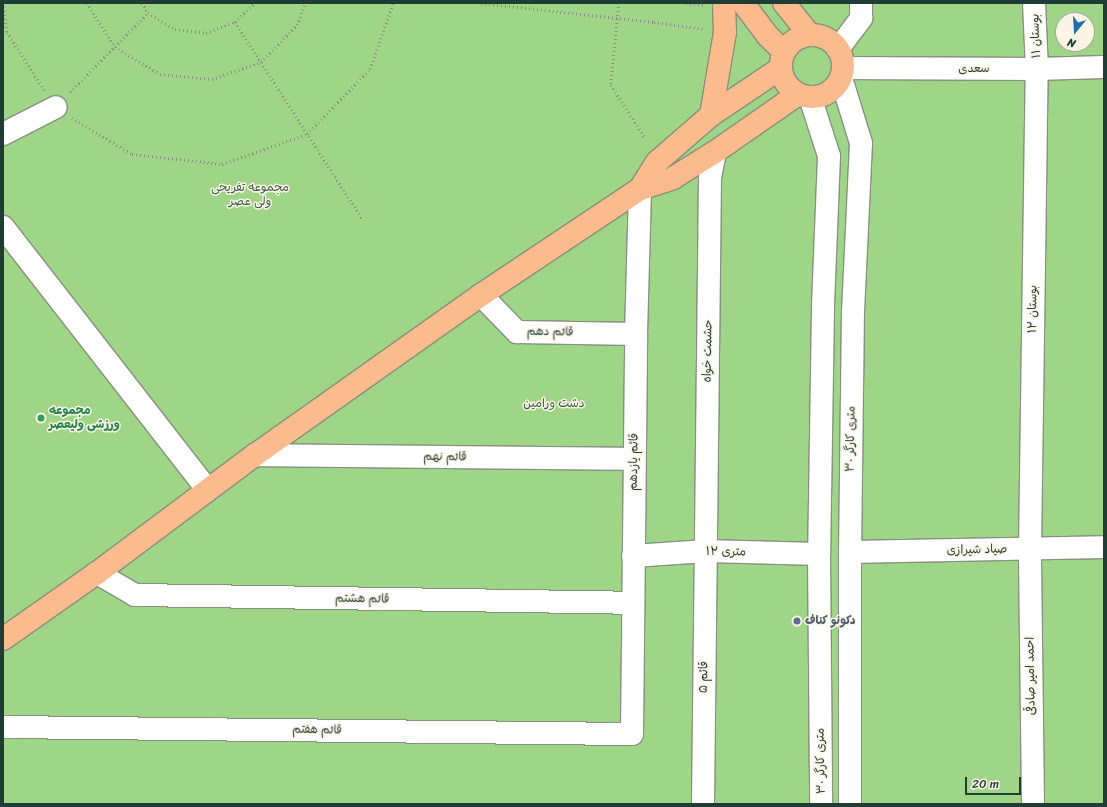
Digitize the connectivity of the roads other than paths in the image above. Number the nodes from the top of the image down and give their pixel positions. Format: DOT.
graph roads {
  1 [pos="724,3"];
  2 [pos="743,3"];
  3 [pos="784,3"];
  4 [pos="861,3"];
  5 [pos="1034,3"];
  6 [pos="810,35"];
  7 [pos="782,60"];
  8 [pos="840,65"];
  9 [pos="1104,67"];
  10 [pos="1037,69"];
  11 [pos="804,96"];
  12 [pos="56,107"];
  13 [pos="712,115"];
  14 [pos="3,134"];
  15 [pos="715,152"];
  16 [pos="640,189"];
  17 [pos="3,227"];
  18 [pos="481,295"];
  19 [pos="823,308"];
  20 [pos="853,310"];
  21 [pos="636,334"];
  22 [pos="255,455"];
  23 [pos="634,460"];
  24 [pos="208,490"];
  25 [pos="1104,547"];
  26 [pos="1030,549"];
  27 [pos="706,551"];
  28 [pos="850,552"];
  29 [pos="819,554"];
  30 [pos="633,556"];
  31 [pos="97,573"];
  32 [pos="633,603"];
  33 [pos="3,639"];
  34 [pos="3,727"];
  35 [pos="632,734"];
  36 [pos="703,804"];
  37 [pos="821,804"];
  38 [pos="850,804"];
  39 [pos="1033,804"];
  1 -- 13 [label="main road"];
  2 -- 7 [label="main road"];
  3 -- 6 [label="main road"];
  4 -- 8 [label="street"];
  5 -- 10 [label="street, بوستان ۱۱"];
  6 -- 7 [label="main road"];
  6 -- 8 [label="main road"];
  7 -- 11 [label="main road"];
  7 -- 13 [label="main road"];
  8 -- 10 [label="street, سعدی"];
  8 -- 11 [label="main road"];
  8 -- 20 [label="street, ۳۰ متری کارگر"];
  9 -- 10 [label="street, سعدی"];
  10 -- 26 [label="street, بوستان ۱۲"];
  11 -- 15 [label="main road"];
  11 -- 19 [label="street, ۳۰ متری کارگر"];
  12 -- 14 [label="street"];
  13 -- 16 [label="main road"];
  15 -- 16 [label="main road"];
  15 -- 27 [label="street, حشمت خواه"];
  16 -- 18 [label="main road"];
  16 -- 21 [label="street, قائم یازدهم"];
  17 -- 24 [label="street"];
  18 -- 21 [label="street, قائم دهم"];
  18 -- 22 [label="main road"];
  19 -- 20 [label="street"];
  19 -- 29 [label="street, ۳۰ متری کارگر"];
  20 -- 28 [label="street, ۳۰ متری کارگر"];
  21 -- 23 [label="street, قائم یازدهم"];
  22 -- 23 [label="street, قائم نهم"];
  22 -- 24 [label="main road"];
  23 -- 30 [label="street, قائم یازدهم"];
  24 -- 31 [label="main road"];
  25 -- 26 [label="street, صیاد شیرازی"];
  26 -- 28 [label="street, صیاد شیرازی"];
  26 -- 39 [label="street, احمد امیر صادقی"];
  27 -- 29 [label="street, ۱۲ متری"];
  27 -- 30 [label="street, ۱۲ متری"];
  27 -- 36 [label="street, قائم ۵"];
  28 -- 38 [label="street, ۳۰ متری کارگر"];
  29 -- 37 [label="street, ۳۰ متری کارگر"];
  30 -- 32 [label="street, قائم یازدهم"];
  31 -- 32 [label="street, قائم هشتم"];
  31 -- 33 [label="main road"];
  32 -- 35 [label="street, قائم یازدهم"];
  34 -- 35 [label="street, قائم هفتم"];
}
